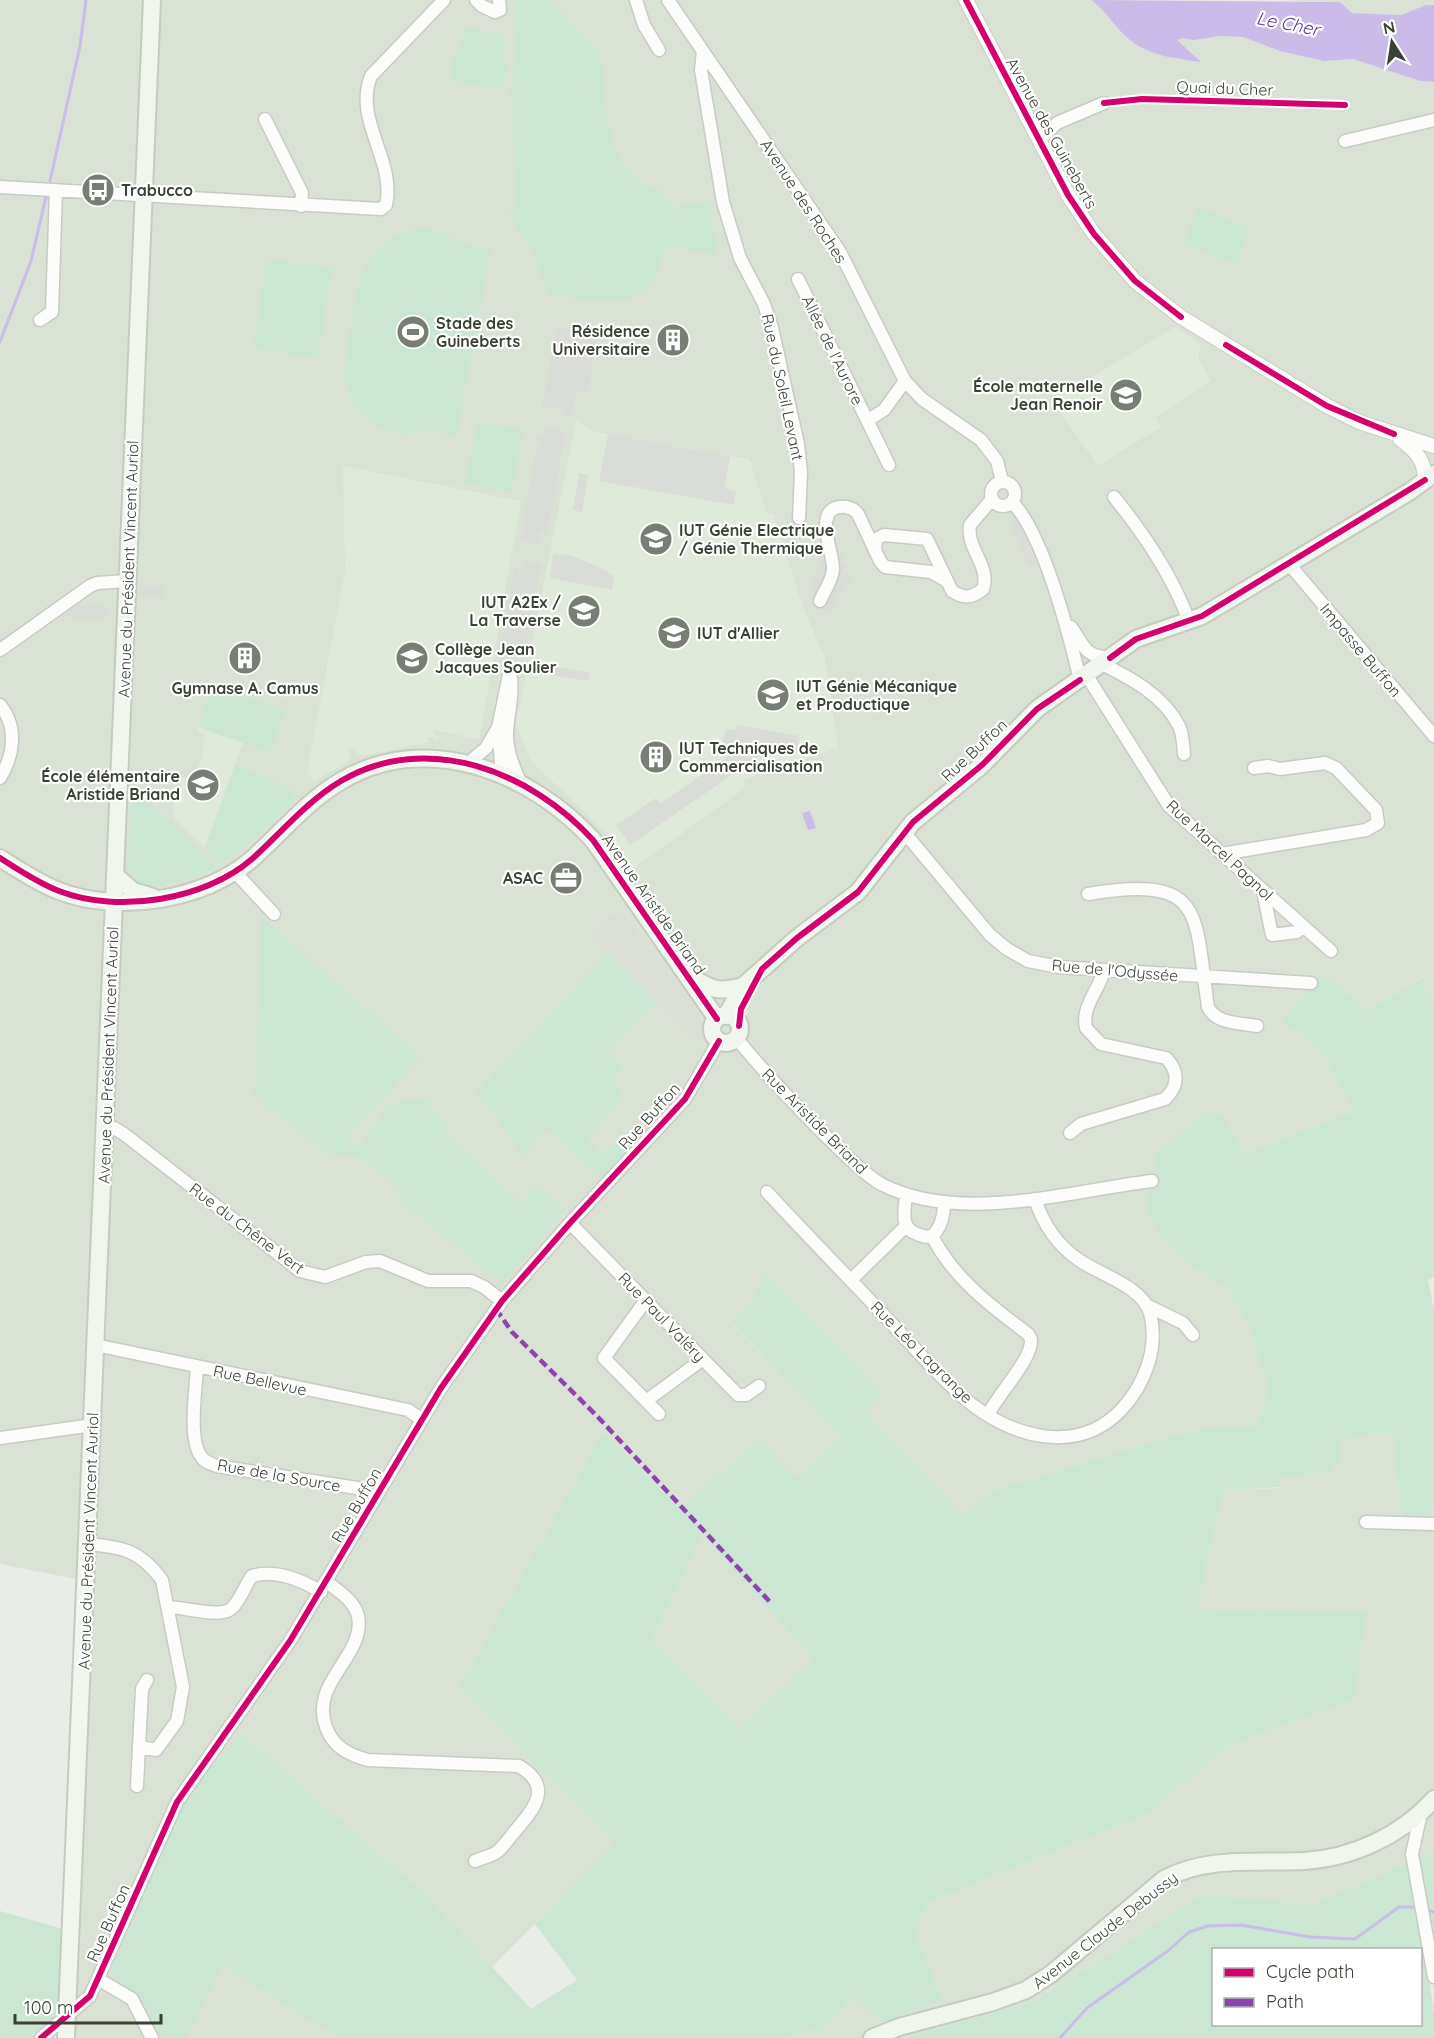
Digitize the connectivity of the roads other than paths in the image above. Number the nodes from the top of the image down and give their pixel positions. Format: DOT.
graph roads {
  1 [pos="152,0"];
  2 [pos="444,0"];
  3 [pos="476,0"];
  4 [pos="499,0"];
  5 [pos="636,0"];
  6 [pos="668,0"];
  7 [pos="966,0"];
  8 [pos="659,50"];
  9 [pos="703,51"];
  10 [pos="1104,103"];
  11 [pos="265,119"];
  12 [pos="1434,120"];
  13 [pos="1057,123"];
  14 [pos="1031,125"];
  15 [pos="1039,140"];
  16 [pos="1346,141"];
  17 [pos="0,187"];
  18 [pos="56,190"];
  19 [pos="144,197"];
  20 [pos="301,206"];
  21 [pos="798,279"];
  22 [pos="40,320"];
  23 [pos="905,381"];
  24 [pos="868,420"];
  25 [pos="1394,434"];
  26 [pos="1434,446"];
  27 [pos="889,465"];
  28 [pos="1431,477"];
  29 [pos="1002,481"];
  30 [pos="1114,497"];
  31 [pos="992,499"];
  32 [pos="1012,502"];
  33 [pos="799,518"];
  34 [pos="865,527"];
  35 [pos="884,535"];
  36 [pos="875,551"];
  37 [pos="1289,564"];
  38 [pos="946,581"];
  39 [pos="127,582"];
  40 [pos="820,601"];
  41 [pos="1065,619"];
  42 [pos="1189,621"];
  43 [pos="0,650"];
  44 [pos="1106,661"];
  45 [pos="1083,678"];
  46 [pos="0,705"];
  47 [pos="498,728"];
  48 [pos="1434,736"];
  49 [pos="1184,754"];
  50 [pos="467,764"];
  51 [pos="1254,768"];
  52 [pos="502,774"];
  53 [pos="0,778"];
  54 [pos="520,782"];
  55 [pos="904,832"];
  56 [pos="1222,854"];
  57 [pos="0,858"];
  58 [pos="235,872"];
  59 [pos="116,876"];
  60 [pos="1263,891"];
  61 [pos="1088,894"];
  62 [pos="172,897"];
  63 [pos="115,901"];
  64 [pos="274,914"];
  65 [pos="1302,926"];
  66 [pos="1331,951"];
  67 [pos="762,969"];
  68 [pos="1104,970"];
  69 [pos="689,975"];
  70 [pos="1205,977"];
  71 [pos="1311,983"];
  72 [pos="743,986"];
  73 [pos="730,1025"];
  74 [pos="1257,1026"];
  75 [pos="718,1041"];
  76 [pos="106,1126"];
  77 [pos="1070,1133"];
  78 [pos="1152,1181"];
  79 [pos="766,1192"];
  80 [pos="906,1194"];
  81 [pos="1035,1199"];
  82 [pos="944,1202"];
  83 [pos="570,1223"];
  84 [pos="906,1226"];
  85 [pos="932,1236"];
  86 [pos="851,1280"];
  87 [pos="646,1300"];
  88 [pos="502,1301"];
  89 [pos="1146,1305"];
  90 [pos="1193,1335"];
  91 [pos="96,1345"];
  92 [pos="703,1359"];
  93 [pos="197,1367"];
  94 [pos="759,1386"];
  95 [pos="646,1401"];
  96 [pos="659,1414"];
  97 [pos="988,1415"];
  98 [pos="422,1420"];
  99 [pos="93,1425"];
  100 [pos="0,1438"];
  101 [pos="375,1498"];
  102 [pos="1366,1522"];
  103 [pos="1434,1524"];
  104 [pos="88,1544"];
  105 [pos="324,1587"];
  106 [pos="168,1607"];
  107 [pos="147,1680"];
  108 [pos="140,1747"];
  109 [pos="137,1786"];
  110 [pos="1434,1799"];
  111 [pos="1421,1813"];
  112 [pos="475,1861"];
  113 [pos="1434,1977"];
  114 [pos="98,1979"];
  115 [pos="68,2016"];
  116 [pos="41,2038"];
  117 [pos="66,2038"];
  118 [pos="152,2038"];
  119 [pos="872,2038"];
  1 -- 19 [label="main road, Avenue du Président Vincent Auriol"];
  2 -- 20 [label="street"];
  3 -- 4 [label="street"];
  5 -- 8 [label="street"];
  6 -- 9 [label="street, Avenue des Roches"];
  7 -- 14 [label="street, Avenue des Guineberts"];
  9 -- 23 [label="street, Avenue des Roches"];
  9 -- 33 [label="street, Rue du Soleil Levant"];
  10 -- 13 [label="street"];
  11 -- 20 [label="street"];
  12 -- 16 [label="street"];
  13 -- 14 [label="street"];
  13 -- 15 [label="street"];
  14 -- 15 [label="street, Avenue des Guineberts"];
  15 -- 25 [label="street, Avenue des Guineberts"];
  17 -- 18 [label="street"];
  18 -- 19 [label="street"];
  18 -- 22 [label="street"];
  19 -- 20 [label="street"];
  19 -- 39 [label="main road, Avenue du Président Vincent Auriol"];
  21 -- 24 [label="street, Allée de l'Aurore"];
  23 -- 24 [label="street, Allée de l'Aurore"];
  23 -- 29 [label="street, Avenue des Roches"];
  24 -- 27 [label="street, Allée de l'Aurore"];
  25 -- 26 [label="street, Avenue des Guineberts"];
  25 -- 28 [label="street"];
  28 -- 37 [label="main road, Rue Buffon"];
  29 -- 31 [label="street"];
  29 -- 32 [label="street"];
  30 -- 42 [label="street"];
  31 -- 32 [label="street"];
  31 -- 38 [label="street"];
  32 -- 41 [label="street"];
  34 -- 35 [label="street"];
  34 -- 36 [label="street"];
  34 -- 40 [label="street"];
  35 -- 36 [label="street"];
  35 -- 38 [label="street"];
  36 -- 38 [label="street"];
  37 -- 42 [label="main road, Rue Buffon"];
  37 -- 48 [label="street, Impasse Buffon"];
  39 -- 43 [label="street"];
  39 -- 59 [label="main road, Avenue du Président Vincent Auriol"];
  41 -- 44 [label="street"];
  41 -- 45 [label="street, Rue Marcel Pagnol"];
  42 -- 44 [label="main road, Rue Buffon"];
  44 -- 45 [label="main road, Rue Buffon"];
  44 -- 49 [label="street"];
  45 -- 55 [label="main road, Rue Buffon"];
  45 -- 56 [label="street, Rue Marcel Pagnol"];
  46 -- 53 [label="street"];
  47 -- 50 [label="street"];
  47 -- 52 [label="street"];
  47 -- 54 [label="street"];
  50 -- 52 [label="main road, Avenue Aristide Briand"];
  50 -- 58 [label="main road, Avenue Aristide Briand"];
  51 -- 56 [label="street"];
  52 -- 54 [label="main road, Avenue Aristide Briand"];
  54 -- 69 [label="main road, Avenue Aristide Briand"];
  55 -- 67 [label="main road, Rue Buffon"];
  55 -- 68 [label="street, Rue de l'Odyssée"];
  56 -- 60 [label="street, Rue Marcel Pagnol"];
  57 -- 63 [label="main road, Avenue Aristide Briand"];
  58 -- 62 [label="main road, Avenue Aristide Briand"];
  58 -- 64 [label="street"];
  59 -- 62 [label="main road"];
  59 -- 63 [label="main road, Avenue du Président Vincent Auriol"];
  60 -- 65 [label="street, Rue Marcel Pagnol"];
  60 -- 65 [label="street"];
  61 -- 70 [label="street"];
  62 -- 63 [label="main road, Avenue Aristide Briand"];
  63 -- 76 [label="main road, Avenue du Président Vincent Auriol"];
  65 -- 66 [label="street, Rue Marcel Pagnol"];
  67 -- 72 [label="main road, Rue Buffon"];
  67 -- 73 [label="main road, Rue Buffon"];
  68 -- 70 [label="street, Rue de l'Odyssée"];
  68 -- 77 [label="street"];
  69 -- 72 [label="main road"];
  69 -- 73 [label="main road, Avenue Aristide Briand"];
  70 -- 71 [label="street, Rue de l'Odyssée"];
  70 -- 74 [label="street"];
  72 -- 73 [label="main road, Rue Buffon"];
  73 -- 75 [label="main road"];
  73 -- 80 [label="street, Rue Aristide Briand"];
  75 -- 83 [label="street, Rue Buffon"];
  76 -- 88 [label="street, Rue du Chêne Vert"];
  76 -- 91 [label="main road, Avenue du Président Vincent Auriol"];
  78 -- 81 [label="street, Rue Aristide Briand"];
  79 -- 86 [label="street, Rue Léo Lagrange"];
  80 -- 82 [label="street, Rue Aristide Briand"];
  80 -- 84 [label="street"];
  81 -- 82 [label="street, Rue Aristide Briand"];
  81 -- 89 [label="street"];
  82 -- 85 [label="street"];
  83 -- 87 [label="street, Rue Paul Valéry"];
  83 -- 88 [label="street, Rue Buffon"];
  84 -- 85 [label="street"];
  84 -- 86 [label="street"];
  85 -- 97 [label="street"];
  86 -- 97 [label="street, Rue Léo Lagrange"];
  87 -- 92 [label="street, Rue Paul Valéry"];
  87 -- 95 [label="street"];
  88 -- 98 [label="street, Rue Buffon"];
  89 -- 90 [label="street"];
  89 -- 97 [label="street, Rue Léo Lagrange"];
  91 -- 93 [label="street, Rue Bellevue"];
  91 -- 99 [label="main road, Avenue du Président Vincent Auriol"];
  92 -- 94 [label="street, Rue Paul Valéry"];
  92 -- 95 [label="street"];
  93 -- 98 [label="street, Rue Bellevue"];
  93 -- 101 [label="street, Rue de la Source"];
  95 -- 96 [label="street"];
  98 -- 101 [label="street, Rue Buffon"];
  99 -- 100 [label="street"];
  99 -- 104 [label="main road, Avenue du Président Vincent Auriol"];
  101 -- 105 [label="street, Rue Buffon"];
  102 -- 103 [label="street"];
  104 -- 106 [label="street"];
  104 -- 115 [label="main road, Avenue du Président Vincent Auriol"];
  105 -- 106 [label="street"];
  105 -- 112 [label="street"];
  105 -- 114 [label="street, Rue Buffon"];
  106 -- 108 [label="street"];
  107 -- 108 [label="street"];
  108 -- 109 [label="street"];
  110 -- 111 [label="main road, Avenue Claude Debussy"];
  111 -- 113 [label="street"];
  111 -- 119 [label="main road, Avenue Claude Debussy"];
  114 -- 115 [label="street, Rue Buffon"];
  114 -- 118 [label="street"];
  115 -- 116 [label="street, Rue Buffon"];
  115 -- 117 [label="main road, Avenue du Président Vincent Auriol"];
}
